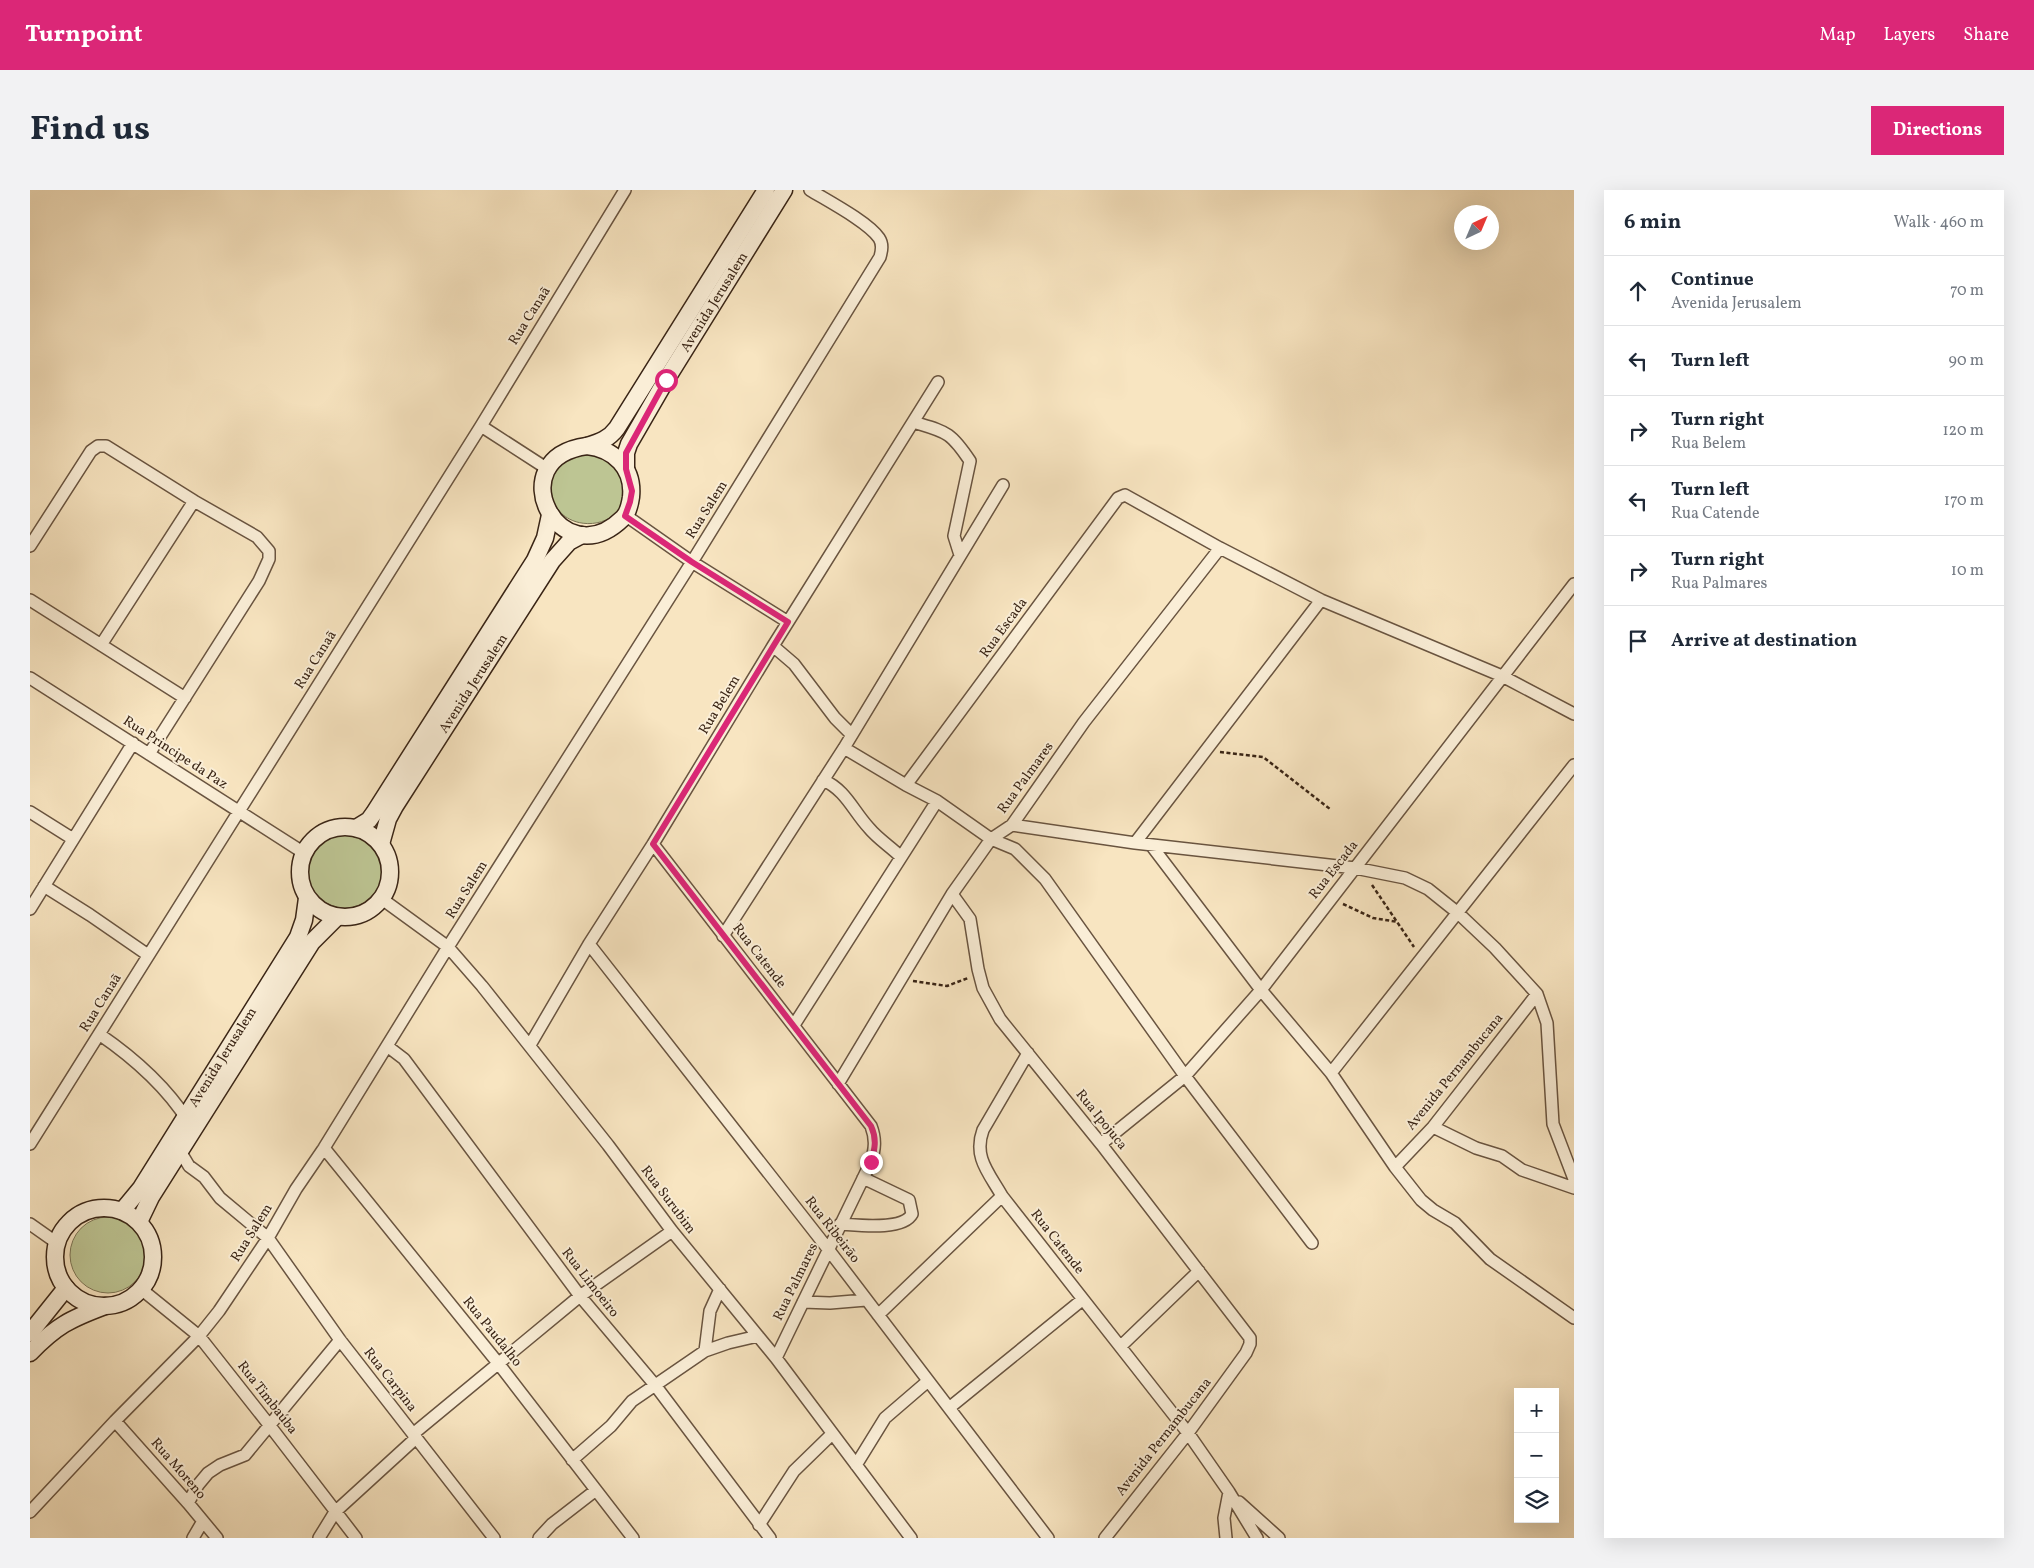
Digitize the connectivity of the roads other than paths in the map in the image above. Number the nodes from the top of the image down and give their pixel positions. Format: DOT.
graph roads {
  1 [pos="625,190"];
  2 [pos="766,190"];
  3 [pos="784,190"];
  4 [pos="810,190"];
  5 [pos="938,382"];
  6 [pos="913,422"];
  7 [pos="481,426"];
  8 [pos="587,446"];
  9 [pos="546,468"];
  10 [pos="626,469"];
  11 [pos="1003,485"];
  12 [pos="194,501"];
  13 [pos="550,515"];
  14 [pos="625,516"];
  15 [pos="582,535"];
  16 [pos="30,546"];
  17 [pos="1220,548"];
  18 [pos="960,555"];
  19 [pos="692,562"];
  20 [pos="1574,584"];
  21 [pos="30,600"];
  22 [pos="1321,600"];
  23 [pos="505,621"];
  24 [pos="788,622"];
  25 [pos="101,645"];
  26 [pos="773,646"];
  27 [pos="1502,676"];
  28 [pos="30,678"];
  29 [pos="185,698"];
  30 [pos="1574,714"];
  31 [pos="851,734"];
  32 [pos="133,743"];
  33 [pos="427,743"];
  34 [pos="844,748"];
  35 [pos="149,754"];
  36 [pos="1574,765"];
  37 [pos="823,780"];
  38 [pos="906,785"];
  39 [pos="937,801"];
  40 [pos="30,812"];
  41 [pos="238,813"];
  42 [pos="1012,825"];
  43 [pos="356,828"];
  44 [pos="73,839"];
  45 [pos="991,839"];
  46 [pos="1135,843"];
  47 [pos="380,844"];
  48 [pos="653,844"];
  49 [pos="1151,845"];
  50 [pos="304,853"];
  51 [pos="902,857"];
  52 [pos="1358,869"];
  53 [pos="44,886"];
  54 [pos="952,894"];
  55 [pos="307,898"];
  56 [pos="382,899"];
  57 [pos="30,909"];
  58 [pos="1458,913"];
  59 [pos="338,917"];
  60 [pos="723,936"];
  61 [pos="589,944"];
  62 [pos="448,947"];
  63 [pos="148,955"];
  64 [pos="1261,990"];
  65 [pos="1537,994"];
  66 [pos="266,1001"];
  67 [pos="794,1025"];
  68 [pos="99,1034"];
  69 [pos="530,1044"];
  70 [pos="388,1046"];
  71 [pos="1028,1053"];
  72 [pos="1331,1073"];
  73 [pos="1185,1076"];
  74 [pos="838,1084"];
  75 [pos="190,1123"];
  76 [pos="1433,1127"];
  77 [pos="875,1136"];
  78 [pos="30,1144"];
  79 [pos="1101,1144"];
  80 [pos="324,1148"];
  81 [pos="180,1151"];
  82 [pos="1395,1167"];
  83 [pos="863,1178"];
  84 [pos="1574,1178"];
  85 [pos="1574,1188"];
  86 [pos="1002,1196"];
  87 [pos="122,1211"];
  88 [pos="139,1222"];
  89 [pos="30,1224"];
  90 [pos="840,1224"];
  91 [pos="672,1231"];
  92 [pos="268,1238"];
  93 [pos="57,1243"];
  94 [pos="1312,1243"];
  95 [pos="828,1249"];
  96 [pos="1199,1271"];
  97 [pos="66,1288"];
  98 [pos="720,1288"];
  99 [pos="141,1289"];
  100 [pos="580,1296"];
  101 [pos="866,1300"];
  102 [pos="1082,1300"];
  103 [pos="802,1302"];
  104 [pos="107,1306"];
  105 [pos="878,1314"];
  106 [pos="1574,1318"];
  107 [pos="30,1333"];
  108 [pos="199,1336"];
  109 [pos="758,1336"];
  110 [pos="340,1340"];
  111 [pos="1121,1346"];
  112 [pos="705,1351"];
  113 [pos="30,1353"];
  114 [pos="1246,1353"];
  115 [pos="776,1358"];
  116 [pos="498,1363"];
  117 [pos="928,1381"];
  118 [pos="655,1385"];
  119 [pos="948,1408"];
  120 [pos="115,1421"];
  121 [pos="270,1426"];
  122 [pos="832,1434"];
  123 [pos="1188,1434"];
  124 [pos="415,1436"];
  125 [pos="572,1460"];
  126 [pos="856,1465"];
  127 [pos="596,1490"];
  128 [pos="1229,1492"];
  129 [pos="188,1503"];
  130 [pos="30,1512"];
  131 [pos="335,1512"];
  132 [pos="203,1521"];
  133 [pos="759,1525"];
  134 [pos="193,1538"];
  135 [pos="217,1538"];
  136 [pos="319,1538"];
  137 [pos="356,1538"];
  138 [pos="494,1538"];
  139 [pos="538,1538"];
  140 [pos="633,1538"];
  141 [pos="770,1538"];
  142 [pos="911,1538"];
  143 [pos="1048,1538"];
  144 [pos="1105,1538"];
  145 [pos="1226,1538"];
  146 [pos="1256,1538"];
  147 [pos="1279,1538"];
  1 -- 7 [label="street, Rua Canaã"];
  2 -- 8 [label="street, Avenida Jerusalem"];
  3 -- 10 [label="street, Avenida Jerusalem"];
  4 -- 19 [label="street, Rua Salem"];
  5 -- 6 [label="street, Rua Belem"];
  6 -- 18 [label="street"];
  6 -- 24 [label="street, Rua Belem"];
  7 -- 9 [label="street"];
  7 -- 41 [label="street, Rua Canaã"];
  8 -- 9 [label="street, Avenida Jerusalem"];
  8 -- 10 [label="street"];
  9 -- 13 [label="street, Avenida Jerusalem"];
  10 -- 14 [label="street, Avenida Jerusalem"];
  11 -- 18 [label="street"];
  12 -- 16 [label="street"];
  12 -- 25 [label="street"];
  12 -- 29 [label="street"];
  13 -- 15 [label="street"];
  13 -- 23 [label="street, Avenida Jerusalem"];
  14 -- 15 [label="street, Avenida Jerusalem"];
  14 -- 19 [label="street"];
  15 -- 23 [label="street, Avenida Jerusalem"];
  17 -- 22 [label="street"];
  17 -- 38 [label="street, Rua Escada"];
  17 -- 42 [label="street, Rua Palmares"];
  18 -- 31 [label="street"];
  19 -- 24 [label="street"];
  19 -- 62 [label="street, Rua Salem"];
  20 -- 27 [label="street, Rua Escada"];
  21 -- 25 [label="street"];
  22 -- 27 [label="street"];
  22 -- 46 [label="street"];
  23 -- 33 [label="street, Avenida Jerusalem"];
  24 -- 26 [label="street, Rua Belem"];
  25 -- 29 [label="street"];
  26 -- 31 [label="street"];
  26 -- 48 [label="street, Rua Belem"];
  27 -- 30 [label="street"];
  27 -- 52 [label="street, Rua Escada"];
  28 -- 32 [label="street, Rua Principe da Paz"];
  29 -- 35 [label="street"];
  31 -- 34 [label="street"];
  32 -- 35 [label="street, Rua Principe da Paz"];
  32 -- 44 [label="street"];
  33 -- 43 [label="street, Avenida Jerusalem"];
  33 -- 47 [label="street, Avenida Jerusalem"];
  34 -- 37 [label="street"];
  34 -- 38 [label="street"];
  35 -- 41 [label="street, Rua Principe da Paz"];
  36 -- 58 [label="street"];
  37 -- 51 [label="street"];
  37 -- 60 [label="street"];
  38 -- 39 [label="street"];
  39 -- 45 [label="street"];
  39 -- 51 [label="street"];
  40 -- 44 [label="street"];
  41 -- 50 [label="street, Rua Principe da Paz"];
  41 -- 63 [label="street, Rua Canaã"];
  42 -- 45 [label="street, Rua Palmares"];
  42 -- 46 [label="street"];
  43 -- 47 [label="street"];
  43 -- 50 [label="street"];
  44 -- 53 [label="street"];
  45 -- 54 [label="street, Rua Palmares"];
  45 -- 73 [label="street"];
  46 -- 49 [label="street"];
  47 -- 56 [label="street"];
  48 -- 60 [label="street, Rua Catende"];
  48 -- 61 [label="street, Rua Belem"];
  49 -- 52 [label="street"];
  49 -- 64 [label="street"];
  50 -- 55 [label="street, Avenida Jerusalem"];
  51 -- 67 [label="street"];
  52 -- 58 [label="street"];
  52 -- 64 [label="street, Rua Escada"];
  53 -- 57 [label="street"];
  53 -- 63 [label="street"];
  54 -- 71 [label="street, Rua Ipojuca"];
  54 -- 74 [label="street, Rua Palmares"];
  55 -- 59 [label="street"];
  55 -- 66 [label="street, Avenida Jerusalem"];
  56 -- 59 [label="street"];
  56 -- 62 [label="street, Rua Surubim"];
  58 -- 65 [label="street"];
  58 -- 72 [label="street"];
  59 -- 66 [label="street, Avenida Jerusalem"];
  60 -- 67 [label="street, Rua Catende"];
  61 -- 69 [label="street, Rua Belem"];
  61 -- 95 [label="street, Rua Ribeirão"];
  62 -- 69 [label="street, Rua Surubim"];
  62 -- 70 [label="street, Rua Salem"];
  63 -- 68 [label="street, Rua Canaã"];
  64 -- 72 [label="street"];
  64 -- 73 [label="street, Rua Escada"];
  65 -- 76 [label="street, Avenida Pernambucana"];
  65 -- 84 [label="street"];
  66 -- 75 [label="street, Avenida Jerusalem"];
  67 -- 74 [label="street, Rua Catende"];
  68 -- 75 [label="street"];
  68 -- 78 [label="street, Rua Canaã"];
  69 -- 91 [label="street, Rua Surubim"];
  70 -- 80 [label="street, Rua Salem"];
  70 -- 100 [label="street, Rua Limoeiro"];
  71 -- 79 [label="street, Rua Ipojuca"];
  71 -- 86 [label="street, Rua Catende"];
  72 -- 82 [label="street"];
  73 -- 79 [label="street, Rua Escada"];
  73 -- 94 [label="street"];
  74 -- 77 [label="street, Rua Catende"];
  75 -- 81 [label="street, Avenida Jerusalem"];
  75 -- 87 [label="street, Avenida Jerusalem"];
  76 -- 82 [label="street, Avenida Pernambucana"];
  76 -- 85 [label="street"];
  77 -- 83 [label="street, Rua Palmares"];
  79 -- 96 [label="street, Rua Ipojuca"];
  80 -- 92 [label="street, Rua Salem"];
  80 -- 116 [label="street, Rua Paudalho"];
  81 -- 88 [label="street, Avenida Jerusalem"];
  81 -- 92 [label="street, Rua Carpina"];
  82 -- 106 [label="street"];
  83 -- 90 [label="street, Rua Palmares"];
  83 -- 90 [label="street"];
  86 -- 102 [label="street, Rua Catende"];
  86 -- 105 [label="street"];
  87 -- 88 [label="street"];
  87 -- 93 [label="street"];
  88 -- 99 [label="street"];
  89 -- 93 [label="street"];
  90 -- 95 [label="street, Rua Palmares"];
  91 -- 98 [label="street, Rua Surubim"];
  91 -- 100 [label="street"];
  92 -- 108 [label="street, Rua Salem"];
  92 -- 110 [label="street, Rua Carpina"];
  93 -- 97 [label="street"];
  95 -- 101 [label="street, Rua Ribeirão"];
  95 -- 103 [label="street, Rua Palmares"];
  96 -- 111 [label="street"];
  96 -- 114 [label="street, Rua Ipojuca"];
  97 -- 104 [label="street"];
  97 -- 107 [label="street"];
  98 -- 109 [label="street, Rua Surubim"];
  98 -- 112 [label="street"];
  99 -- 104 [label="street"];
  99 -- 108 [label="street, Rua Timbaúba"];
  100 -- 116 [label="street"];
  100 -- 118 [label="street, Rua Limoeiro"];
  101 -- 103 [label="street"];
  101 -- 105 [label="street, Rua Ribeirão"];
  102 -- 111 [label="street, Rua Catende"];
  102 -- 119 [label="street"];
  103 -- 115 [label="street, Rua Palmares"];
  104 -- 113 [label="street"];
  105 -- 117 [label="street, Rua Ribeirão"];
  108 -- 120 [label="street, Rua Salem"];
  108 -- 121 [label="street, Rua Timbaúba"];
  109 -- 112 [label="street"];
  109 -- 115 [label="street, Rua Surubim"];
  110 -- 121 [label="street"];
  110 -- 124 [label="street, Rua Carpina"];
  111 -- 123 [label="street, Rua Catende"];
  112 -- 118 [label="street"];
  114 -- 123 [label="street, Avenida Pernambucana"];
  115 -- 122 [label="street, Rua Surubim"];
  116 -- 124 [label="street"];
  116 -- 125 [label="street, Rua Paudalho"];
  117 -- 119 [label="street, Rua Ribeirão"];
  117 -- 126 [label="street"];
  118 -- 125 [label="street"];
  118 -- 133 [label="street, Rua Limoeiro"];
  119 -- 143 [label="street, Rua Ribeirão"];
  120 -- 129 [label="street, Rua Moreno"];
  120 -- 130 [label="street, Rua Salem"];
  121 -- 129 [label="street"];
  121 -- 131 [label="street, Rua Timbaúba"];
  122 -- 126 [label="street, Rua Surubim"];
  122 -- 133 [label="street"];
  123 -- 128 [label="street, Rua Catende"];
  123 -- 144 [label="street, Avenida Pernambucana"];
  124 -- 131 [label="street"];
  124 -- 138 [label="street, Rua Carpina"];
  125 -- 127 [label="street, Rua Paudalho"];
  126 -- 142 [label="street, Rua Surubim"];
  127 -- 139 [label="street"];
  127 -- 140 [label="street, Rua Paudalho"];
  128 -- 145 [label="street"];
  128 -- 146 [label="street"];
  128 -- 147 [label="street"];
  129 -- 132 [label="street, Rua Moreno"];
  131 -- 136 [label="street"];
  131 -- 137 [label="street, Rua Timbaúba"];
  132 -- 134 [label="street"];
  132 -- 135 [label="street, Rua Moreno"];
  133 -- 141 [label="street, Rua Limoeiro"];
}
